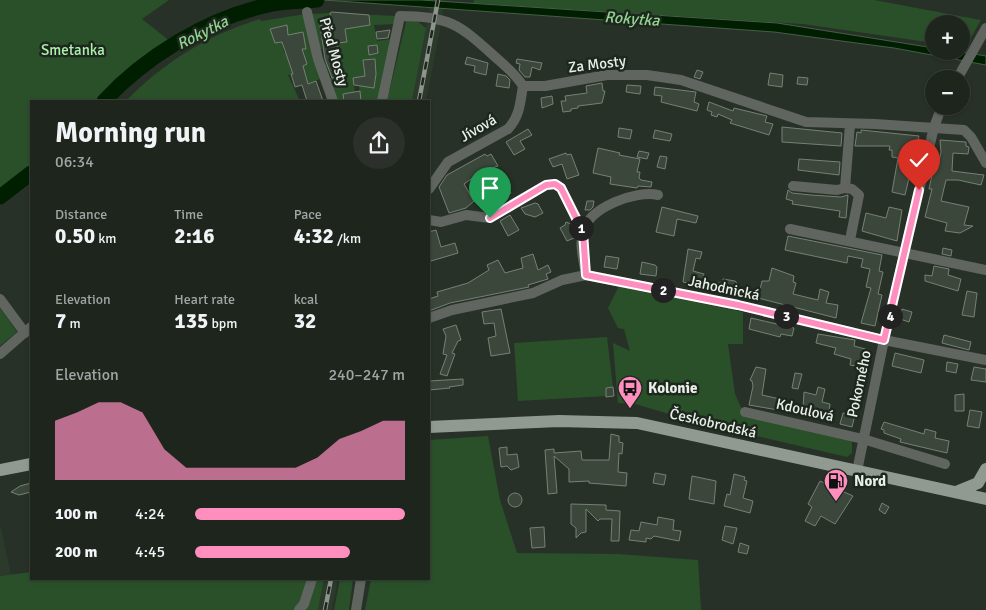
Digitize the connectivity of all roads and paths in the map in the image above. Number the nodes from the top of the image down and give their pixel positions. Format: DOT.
graph roads {
  1 [pos="308,12"];
  2 [pos="986,28"];
  3 [pos="962,70"];
  4 [pos="523,86"];
  5 [pos="332,100"];
  6 [pos="382,100"];
  7 [pos="939,115"];
  8 [pos="850,124"];
  9 [pos="934,127"];
  10 [pos="986,162"];
  11 [pos="792,186"];
  12 [pos="430,188"];
  13 [pos="845,188"];
  14 [pos="658,195"];
  15 [pos="430,220"];
  16 [pos="790,228"];
  17 [pos="583,232"];
  18 [pos="850,240"];
  19 [pos="905,253"];
  20 [pos="986,270"];
  21 [pos="586,275"];
  22 [pos="0,299"];
  23 [pos="430,318"];
  24 [pos="28,330"];
  25 [pos="884,340"];
  26 [pos="0,354"];
  27 [pos="986,360"];
  28 [pos="745,412"];
  29 [pos="430,427"];
  30 [pos="863,439"];
  31 [pos="30,464"];
  32 [pos="944,464"];
  33 [pos="986,469"];
  34 [pos="0,470"];
  35 [pos="857,472"];
  36 [pos="954,493"];
  37 [pos="986,499"];
  38 [pos="312,580"];
  39 [pos="361,580"];
  40 [pos="299,610"];
  41 [pos="356,610"];
  1 -- 5 [label="street, Před Mosty"];
  2 -- 3 [label="street"];
  4 -- 6 [label="street"];
  4 -- 8 [label="street, Za Mosty"];
  4 -- 12 [label="street, Jívová"];
  7 -- 9 [label="street, Pokorného"];
  8 -- 9 [label="street, Za Mosty"];
  8 -- 13 [label="street"];
  9 -- 10 [label="street, Za Mosty"];
  9 -- 19 [label="street, Pokorného"];
  11 -- 13 [label="street"];
  13 -- 18 [label="street"];
  14 -- 17 [label="street"];
  15 -- 17 [label="street"];
  16 -- 18 [label="street"];
  17 -- 21 [label="street"];
  18 -- 19 [label="street"];
  19 -- 20 [label="street"];
  19 -- 25 [label="street, Pokorného"];
  21 -- 23 [label="street, Jahodnická"];
  21 -- 25 [label="street, Jahodnická"];
  22 -- 24 [label="street"];
  24 -- 26 [label="street"];
  25 -- 27 [label="street, Jahodnická"];
  25 -- 30 [label="street, Pokorného"];
  28 -- 30 [label="street, Kdoulová"];
  29 -- 35 [label="main road, Českobrodská"];
  30 -- 32 [label="street, Kdoulová"];
  30 -- 35 [label="street, Pokorného"];
  31 -- 34 [label="main road"];
  33 -- 36 [label="main road"];
  35 -- 36 [label="main road, Českobrodská"];
  36 -- 37 [label="main road, Českobrodská"];
  38 -- 40 [label="street"];
  39 -- 41 [label="street"];
}
